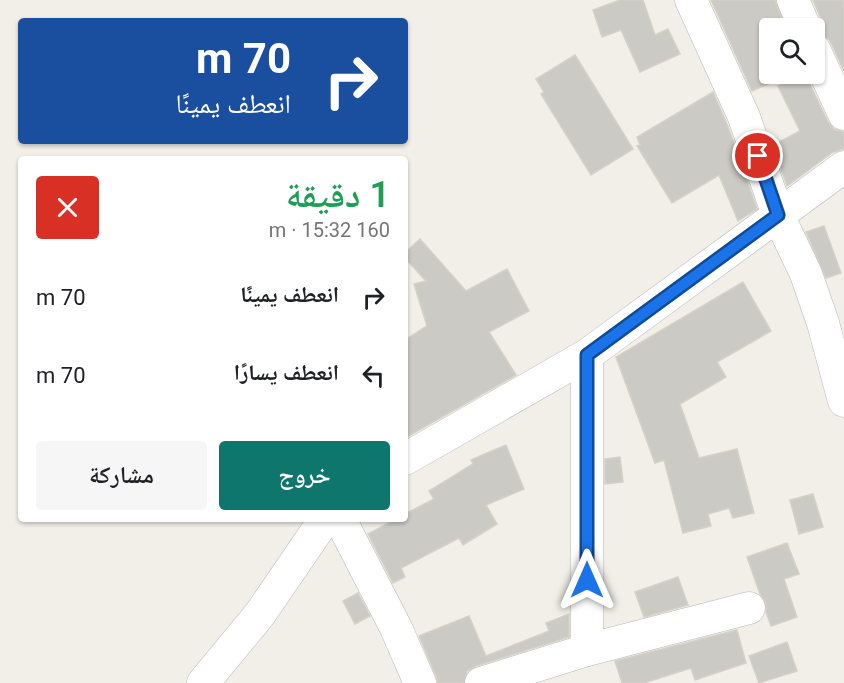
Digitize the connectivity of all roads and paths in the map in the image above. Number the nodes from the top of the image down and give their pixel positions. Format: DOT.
graph roads {
  1 [pos="691,0"];
  2 [pos="792,0"];
  3 [pos="800,18"];
  4 [pos="825,73"];
  5 [pos="844,114"];
  6 [pos="844,166"];
  7 [pos="778,215"];
  8 [pos="587,355"];
  9 [pos="844,401"];
  10 [pos="408,457"];
  11 [pos="323,522"];
  12 [pos="342,522"];
  13 [pos="748,608"];
  14 [pos="587,650"];
  15 [pos="203,683"];
  16 [pos="420,683"];
  17 [pos="481,683"];
  1 -- 7 [label="street"];
  2 -- 3 [label="street"];
  4 -- 5 [label="street"];
  6 -- 7 [label="street"];
  7 -- 8 [label="street"];
  7 -- 9 [label="street"];
  8 -- 10 [label="street"];
  8 -- 14 [label="street"];
  11 -- 15 [label="street"];
  12 -- 16 [label="street"];
  13 -- 14 [label="street"];
  14 -- 17 [label="street"];
}
